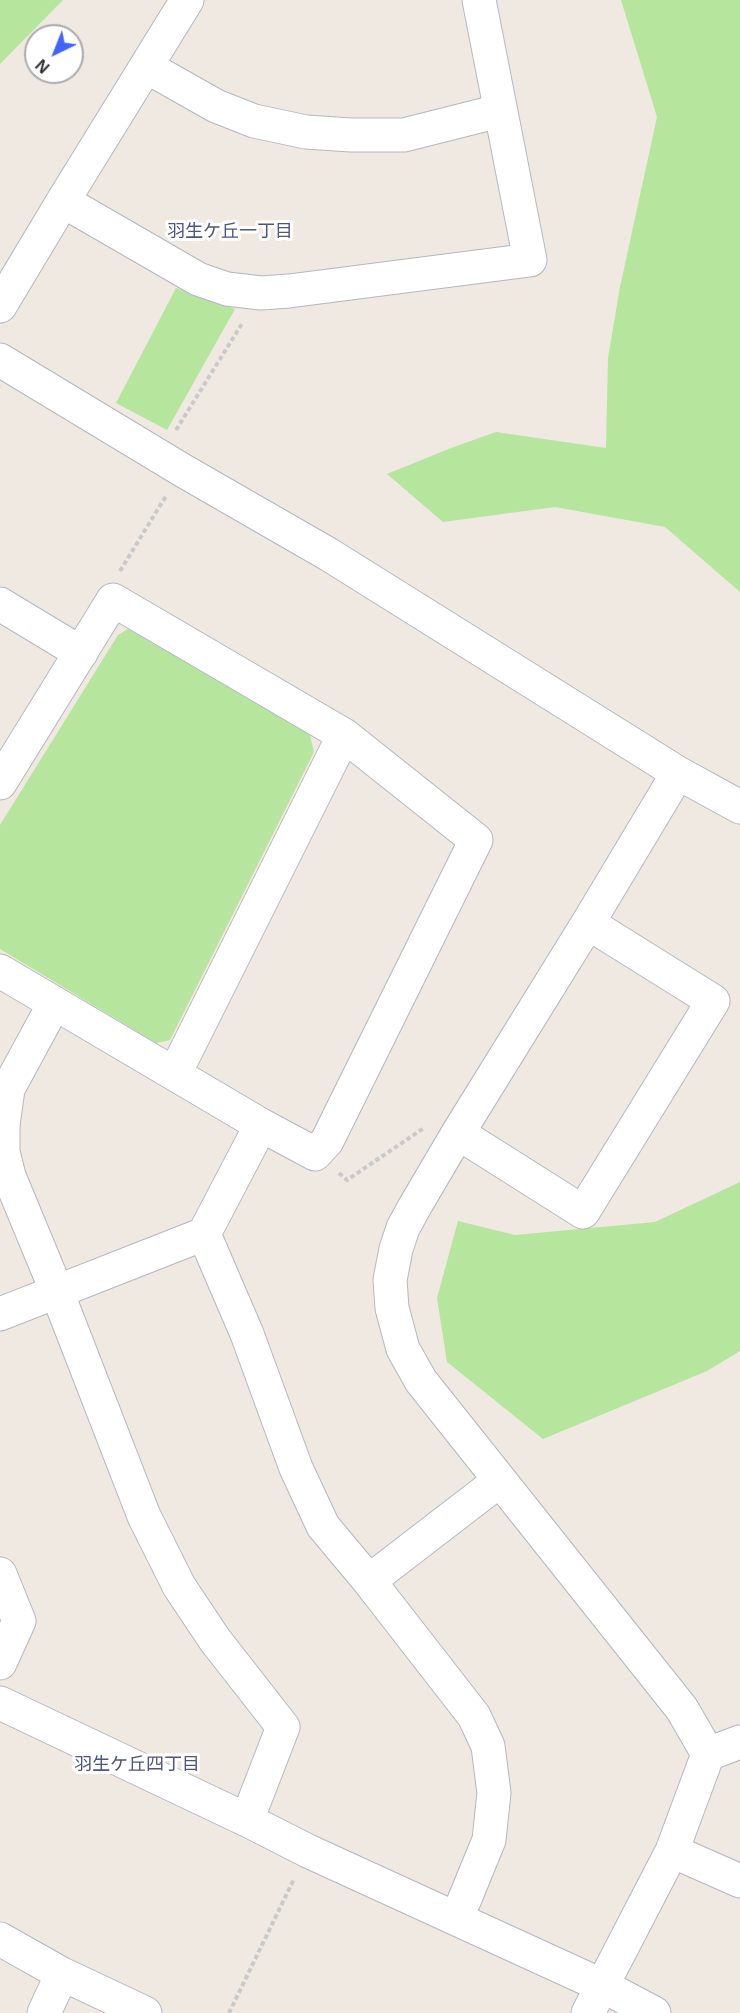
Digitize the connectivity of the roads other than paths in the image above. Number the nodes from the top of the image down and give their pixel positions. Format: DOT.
graph roads {
  1 [pos="187,0"];
  2 [pos="479,0"];
  3 [pos="147,67"];
  4 [pos="499,111"];
  5 [pos="63,201"];
  6 [pos="0,306"];
  7 [pos="0,360"];
  8 [pos="0,604"];
  9 [pos="81,653"];
  10 [pos="344,735"];
  11 [pos="678,773"];
  12 [pos="0,783"];
  13 [pos="740,807"];
  14 [pos="588,923"];
  15 [pos="0,971"];
  16 [pos="54,1004"];
  17 [pos="175,1073"];
  18 [pos="261,1125"];
  19 [pos="458,1132"];
  20 [pos="204,1234"];
  21 [pos="57,1292"];
  22 [pos="0,1314"];
  23 [pos="499,1481"];
  24 [pos="0,1574"];
  25 [pos="369,1581"];
  26 [pos="0,1663"];
  27 [pos="0,1703"];
  28 [pos="740,1742"];
  29 [pos="708,1754"];
  30 [pos="247,1820"];
  31 [pos="672,1851"];
  32 [pos="740,1881"];
  33 [pos="457,1918"];
  34 [pos="0,1939"];
  35 [pos="62,1974"];
  36 [pos="595,2000"];
  37 [pos="44,2013"];
  38 [pos="145,2013"];
  39 [pos="654,2013"];
  1 -- 3 [label="street"];
  2 -- 4 [label="street"];
  3 -- 4 [label="street"];
  3 -- 5 [label="street"];
  4 -- 5 [label="street"];
  5 -- 6 [label="street"];
  7 -- 11 [label="street"];
  8 -- 9 [label="street"];
  9 -- 10 [label="street"];
  9 -- 12 [label="street"];
  10 -- 17 [label="street"];
  10 -- 18 [label="street"];
  11 -- 13 [label="street"];
  11 -- 14 [label="street"];
  14 -- 19 [label="street"];
  14 -- 19 [label="street"];
  15 -- 16 [label="street"];
  16 -- 17 [label="street"];
  16 -- 21 [label="street"];
  17 -- 18 [label="street"];
  18 -- 20 [label="street"];
  19 -- 23 [label="street"];
  20 -- 21 [label="street"];
  20 -- 25 [label="street"];
  21 -- 22 [label="street"];
  21 -- 30 [label="street"];
  23 -- 25 [label="street"];
  23 -- 29 [label="street"];
  24 -- 26 [label="street"];
  25 -- 33 [label="street"];
  27 -- 30 [label="street"];
  28 -- 29 [label="street"];
  29 -- 31 [label="street"];
  30 -- 33 [label="street"];
  31 -- 32 [label="street"];
  31 -- 36 [label="street"];
  33 -- 36 [label="street"];
  34 -- 35 [label="street"];
  35 -- 37 [label="street"];
  35 -- 38 [label="street"];
  36 -- 39 [label="street"];
}
